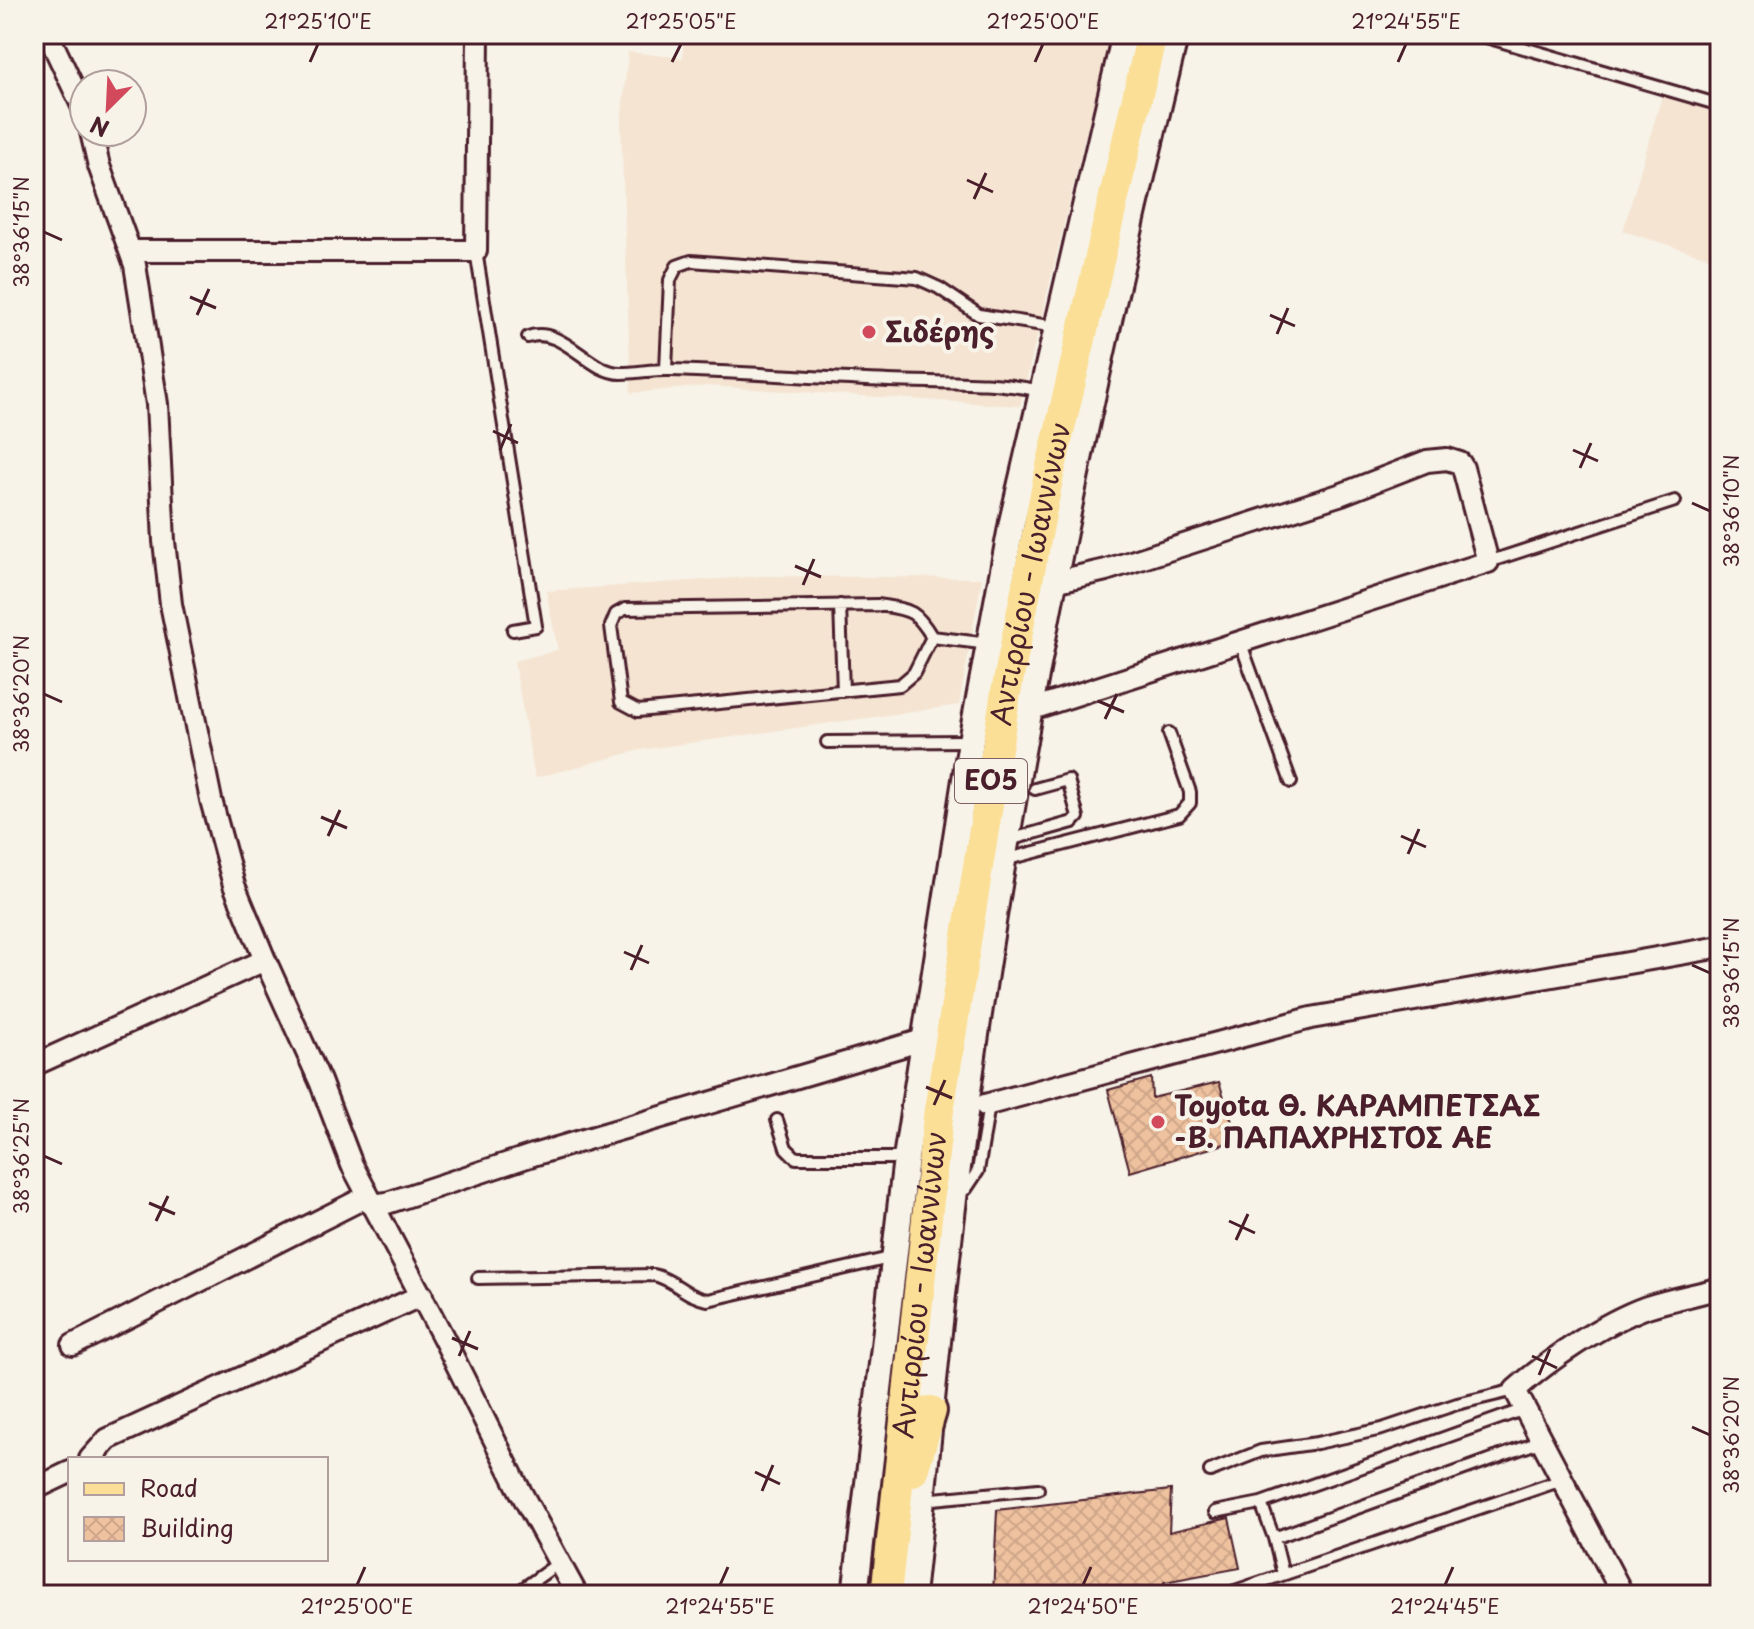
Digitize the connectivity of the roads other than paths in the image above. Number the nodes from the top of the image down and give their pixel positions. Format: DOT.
graph roads {
  1 [pos="48,34"];
  2 [pos="478,34"];
  3 [pos="1125,34"];
  4 [pos="1152,34"];
  5 [pos="1176,34"];
  6 [pos="1476,34"];
  7 [pos="68,76"];
  8 [pos="1720,105"];
  9 [pos="95,148"];
  10 [pos="131,251"];
  11 [pos="476,251"];
  12 [pos="1056,327"];
  13 [pos="528,337"];
  14 [pos="666,369"];
  15 [pos="1041,391"];
  16 [pos="1675,501"];
  17 [pos="1488,562"];
  18 [pos="1054,582"];
  19 [pos="840,605"];
  20 [pos="513,630"];
  21 [pos="932,637"];
  22 [pos="989,644"];
  23 [pos="1241,644"];
  24 [pos="843,691"];
  25 [pos="1029,710"];
  26 [pos="1169,733"];
  27 [pos="971,741"];
  28 [pos="827,742"];
  29 [pos="1291,782"];
  30 [pos="1035,789"];
  31 [pos="1006,850"];
  32 [pos="1720,947"];
  33 [pos="265,960"];
  34 [pos="923,1040"];
  35 [pos="34,1065"];
  36 [pos="977,1101"];
  37 [pos="777,1120"];
  38 [pos="906,1158"];
  39 [pos="370,1200"];
  40 [pos="894,1257"];
  41 [pos="478,1278"];
  42 [pos="1720,1288"];
  43 [pos="422,1295"];
  44 [pos="73,1345"];
  45 [pos="1515,1390"];
  46 [pos="1525,1409"];
  47 [pos="931,1411"];
  48 [pos="1542,1441"];
  49 [pos="92,1457"];
  50 [pos="1210,1471"];
  51 [pos="68,1473"];
  52 [pos="1562,1480"];
  53 [pos="34,1489"];
  54 [pos="1038,1489"];
  55 [pos="923,1500"];
  56 [pos="1261,1503"];
  57 [pos="1215,1512"];
  58 [pos="892,1538"];
  59 [pos="1274,1538"];
  60 [pos="560,1562"];
  61 [pos="1283,1574"];
  62 [pos="514,1595"];
  63 [pos="577,1595"];
  64 [pos="855,1595"];
  65 [pos="886,1595"];
  66 [pos="912,1595"];
  67 [pos="1223,1595"];
  68 [pos="1623,1595"];
  1 -- 7 [label="street"];
  2 -- 11 [label="street"];
  3 -- 12 [label="street"];
  4 -- 58 [label="main road, Αντιρρίου - Ιωαννίνων / ΕΟ5"];
  5 -- 18 [label="street"];
  6 -- 8 [label="lane"];
  9 -- 10 [label="street"];
  10 -- 11 [label="street"];
  10 -- 33 [label="street"];
  11 -- 20 [label="lane"];
  12 -- 14 [label="lane"];
  12 -- 15 [label="street"];
  13 -- 14 [label="lane"];
  14 -- 15 [label="lane"];
  15 -- 22 [label="street"];
  16 -- 17 [label="lane"];
  17 -- 18 [label="street"];
  17 -- 23 [label="street"];
  18 -- 25 [label="street"];
  19 -- 21 [label="lane"];
  19 -- 24 [label="lane"];
  19 -- 24 [label="lane"];
  21 -- 22 [label="lane"];
  21 -- 24 [label="lane"];
  22 -- 27 [label="street"];
  23 -- 25 [label="street"];
  23 -- 29 [label="lane"];
  25 -- 31 [label="street"];
  26 -- 31 [label="lane"];
  27 -- 28 [label="lane"];
  27 -- 34 [label="street"];
  30 -- 31 [label="lane"];
  31 -- 36 [label="street"];
  32 -- 36 [label="street"];
  33 -- 35 [label="street"];
  33 -- 39 [label="street"];
  34 -- 38 [label="street"];
  34 -- 39 [label="street"];
  36 -- 47 [label="street"];
  37 -- 38 [label="lane"];
  38 -- 40 [label="street"];
  39 -- 43 [label="street"];
  39 -- 44 [label="street"];
  40 -- 41 [label="lane"];
  40 -- 64 [label="street"];
  42 -- 45 [label="street"];
  43 -- 49 [label="street"];
  43 -- 60 [label="street"];
  45 -- 46 [label="street"];
  45 -- 50 [label="lane"];
  46 -- 48 [label="street"];
  46 -- 56 [label="lane"];
  47 -- 55 [label="street"];
  47 -- 58 [label="main road"];
  48 -- 52 [label="street"];
  48 -- 59 [label="lane"];
  51 -- 53 [label="street"];
  52 -- 61 [label="lane"];
  52 -- 68 [label="street"];
  54 -- 55 [label="lane"];
  55 -- 66 [label="street"];
  56 -- 57 [label="lane"];
  56 -- 59 [label="lane"];
  58 -- 65 [label="main road, Αντιρρίου - Ιωαννίνων / ΕΟ5"];
  59 -- 61 [label="lane"];
  60 -- 62 [label="lane"];
  60 -- 63 [label="street"];
  61 -- 67 [label="lane"];
}
